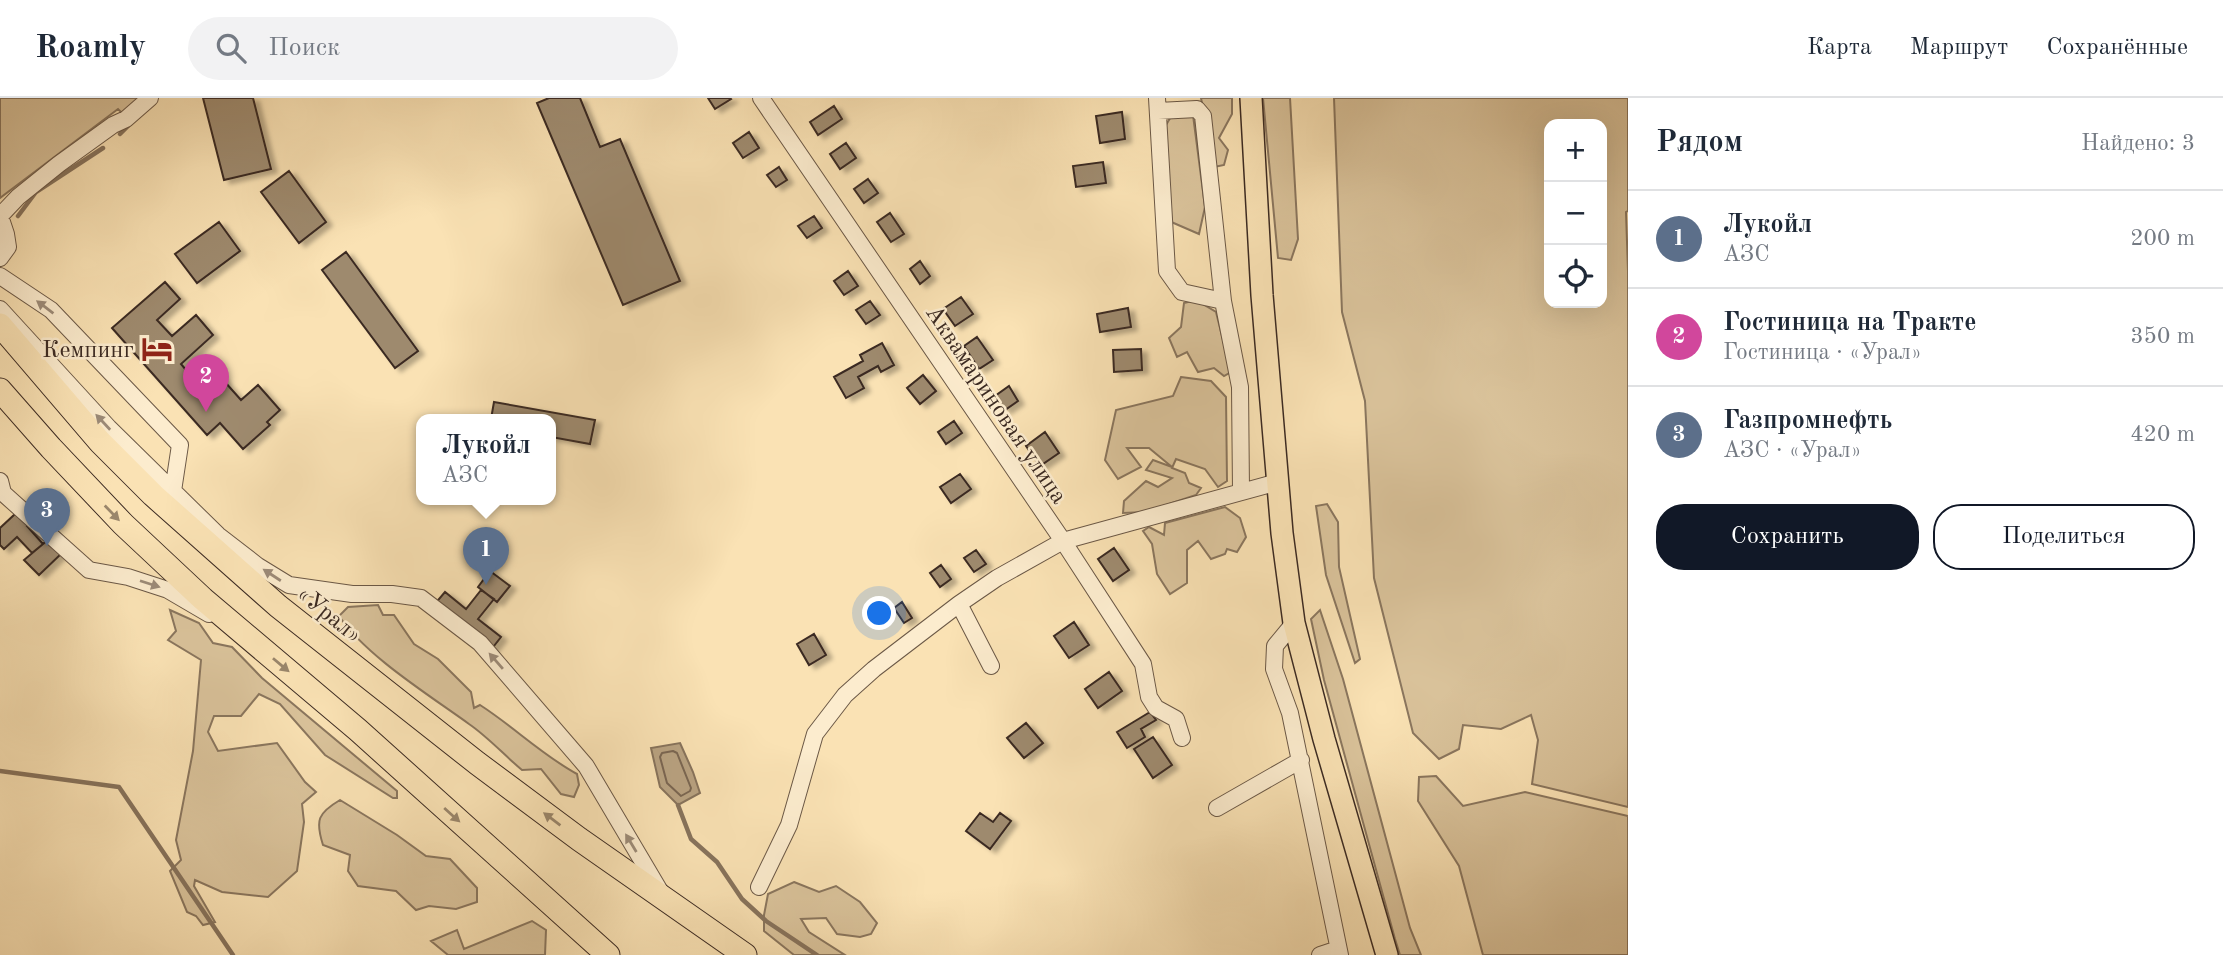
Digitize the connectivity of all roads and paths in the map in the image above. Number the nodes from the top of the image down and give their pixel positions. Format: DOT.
graph roads {
  1 [pos="150,98"];
  2 [pos="761,98"];
  3 [pos="1251,98"];
  4 [pos="1157,104"];
  5 [pos="0,258"];
  6 [pos="0,276"];
  7 [pos="1223,301"];
  8 [pos="0,309"];
  9 [pos="0,325"];
  10 [pos="0,390"];
  11 [pos="0,481"];
  12 [pos="1278,482"];
  13 [pos="173,491"];
  14 [pos="1241,491"];
  15 [pos="1063,541"];
  16 [pos="959,604"];
  17 [pos="1294,622"];
  18 [pos="246,636"];
  19 [pos="991,666"];
  20 [pos="1182,738"];
  21 [pos="1301,760"];
  22 [pos="1217,808"];
  23 [pos="759,887"];
  24 [pos="666,902"];
  25 [pos="731,947"];
  26 [pos="1339,952"];
  27 [pos="608,955"];
  28 [pos="745,955"];
  29 [pos="1320,955"];
  30 [pos="1387,955"];
  1 -- 5 [label="street"];
  2 -- 15 [label="street, Аквамариновая улица"];
  3 -- 12 [label="main road"];
  4 -- 7 [label="street"];
  4 -- 7 [label="street"];
  13 -- 6 [label="street, one-way"];
  7 -- 14 [label="street"];
  13 -- 8 [label="street, one-way"];
  24 -- 9 [label="highway, «Урал», one-way"];
  10 -- 18 [label="highway, one-way"];
  11 -- 18 [label="street, one-way"];
  12 -- 14 [label="street"];
  12 -- 17 [label="main road"];
  24 -- 13 [label="street, one-way"];
  14 -- 15 [label="street"];
  15 -- 16 [label="street"];
  15 -- 20 [label="street, Аквамариновая улица"];
  16 -- 19 [label="street"];
  16 -- 23 [label="street"];
  17 -- 21 [label="street"];
  17 -- 30 [label="main road"];
  18 -- 27 [label="highway, one-way"];
  21 -- 22 [label="street"];
  21 -- 26 [label="street"];
  24 -- 25 [label="highway, «Урал»"];
  25 -- 28 [label="highway, «Урал»"];
  26 -- 29 [label="street"];
}
